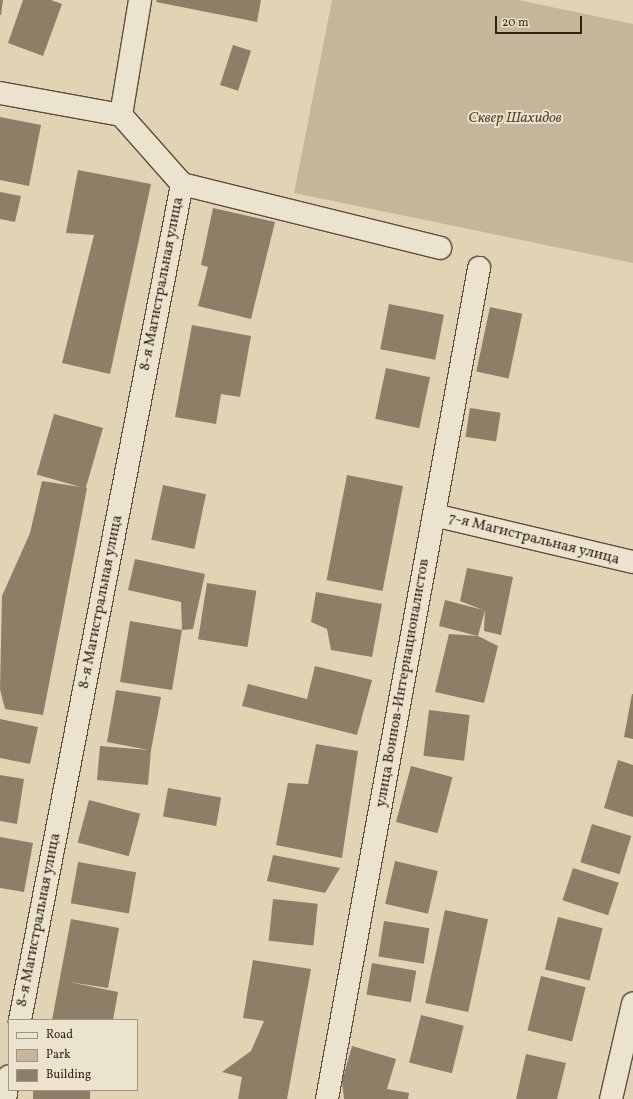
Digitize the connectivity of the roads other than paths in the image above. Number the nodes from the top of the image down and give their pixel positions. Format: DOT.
graph roads {
  1 [pos="140,0"];
  2 [pos="0,93"];
  3 [pos="121,115"];
  4 [pos="182,184"];
  5 [pos="440,248"];
  6 [pos="479,268"];
  7 [pos="434,515"];
  8 [pos="633,562"];
  9 [pos="633,1004"];
  10 [pos="20,1019"];
  11 [pos="8,1082"];
  12 [pos="5,1099"];
  13 [pos="327,1099"];
  14 [pos="611,1099"];
  1 -- 3 [label="street"];
  2 -- 3 [label="street"];
  3 -- 4 [label="street"];
  4 -- 5 [label="street"];
  4 -- 10 [label="street, 8-я Магистральная улица"];
  6 -- 7 [label="street, улица Воинов-Интернационалистов"];
  7 -- 8 [label="street, 7-я Магистральная улица"];
  7 -- 13 [label="street, улица Воинов-Интернационалистов"];
  9 -- 14 [label="street"];
  11 -- 12 [label="street"];
}
